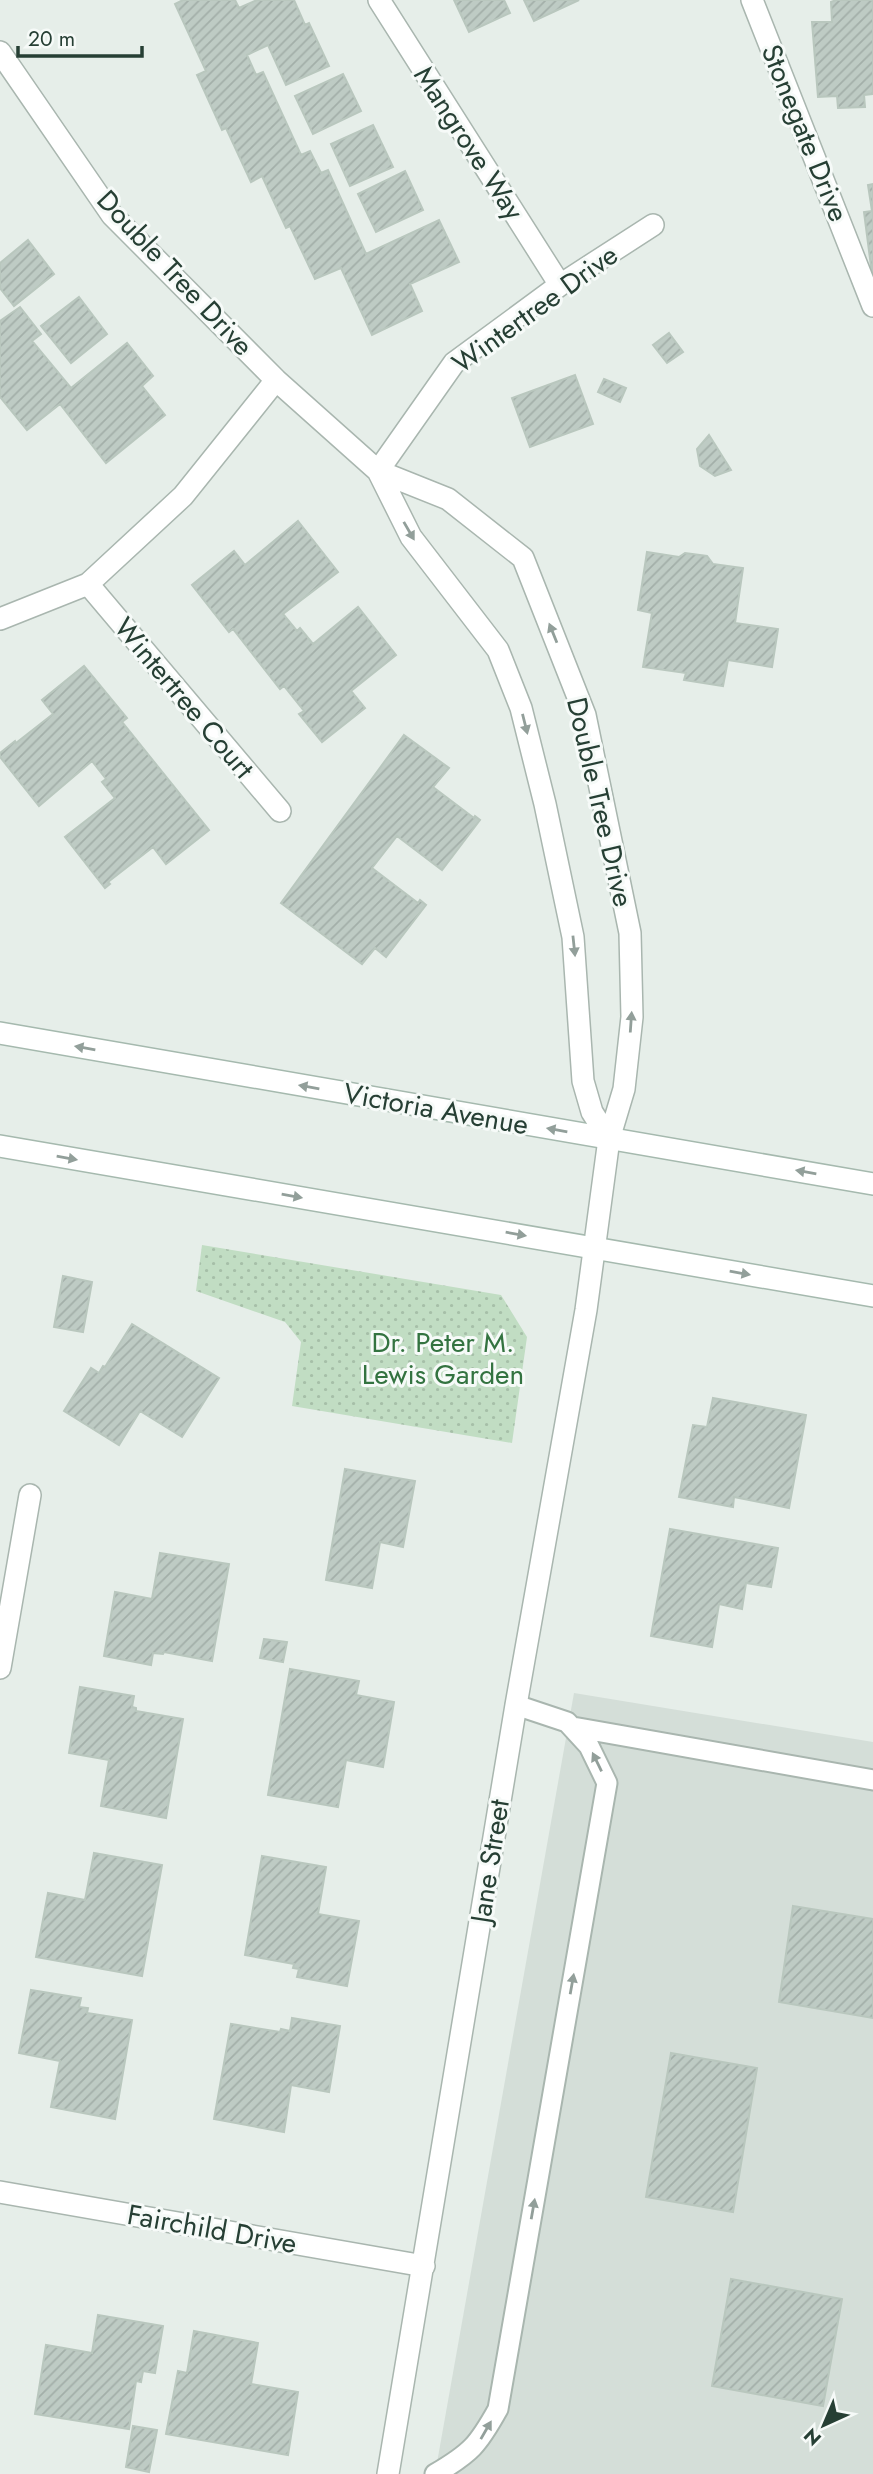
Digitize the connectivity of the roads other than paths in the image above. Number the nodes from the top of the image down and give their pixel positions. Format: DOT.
graph roads {
  1 [pos="379,0"];
  2 [pos="752,0"];
  3 [pos="0,52"];
  4 [pos="653,225"];
  5 [pos="560,285"];
  6 [pos="873,306"];
  7 [pos="276,380"];
  8 [pos="378,471"];
  9 [pos="88,584"];
  10 [pos="0,619"];
  11 [pos="280,811"];
  12 [pos="0,1033"];
  13 [pos="609,1139"];
  14 [pos="0,1146"];
  15 [pos="873,1184"];
  16 [pos="596,1248"];
  17 [pos="873,1296"];
  18 [pos="30,1495"];
  19 [pos="0,1668"];
  20 [pos="516,1705"];
  21 [pos="573,1727"];
  22 [pos="873,1780"];
  23 [pos="0,2192"];
  24 [pos="424,2266"];
  25 [pos="388,2474"];
  26 [pos="436,2474"];
  1 -- 5 [label="street, Mangrove Way"];
  2 -- 6 [label="street, Stonegate Drive"];
  3 -- 7 [label="street, Double Tree Drive"];
  4 -- 5 [label="street, Wintertree Drive"];
  5 -- 8 [label="street, Wintertree Drive"];
  7 -- 8 [label="street, Double Tree Drive"];
  7 -- 9 [label="street"];
  8 -- 13 [label="street, Double Tree Drive, one-way"];
  13 -- 8 [label="street, Double Tree Drive, one-way"];
  9 -- 10 [label="street"];
  9 -- 11 [label="street, Wintertree Court"];
  13 -- 12 [label="street, Victoria Avenue, one-way"];
  15 -- 13 [label="street, Victoria Avenue, one-way"];
  13 -- 16 [label="street, Double Tree Drive"];
  14 -- 16 [label="street, one-way"];
  16 -- 17 [label="street, one-way"];
  16 -- 20 [label="street, Jane Street"];
  18 -- 19 [label="street"];
  20 -- 21 [label="lane"];
  20 -- 24 [label="street, Jane Street"];
  21 -- 22 [label="lane"];
  26 -- 21 [label="lane, one-way"];
  23 -- 24 [label="street, Fairchild Drive"];
  24 -- 25 [label="street, Jane Street"];
}
